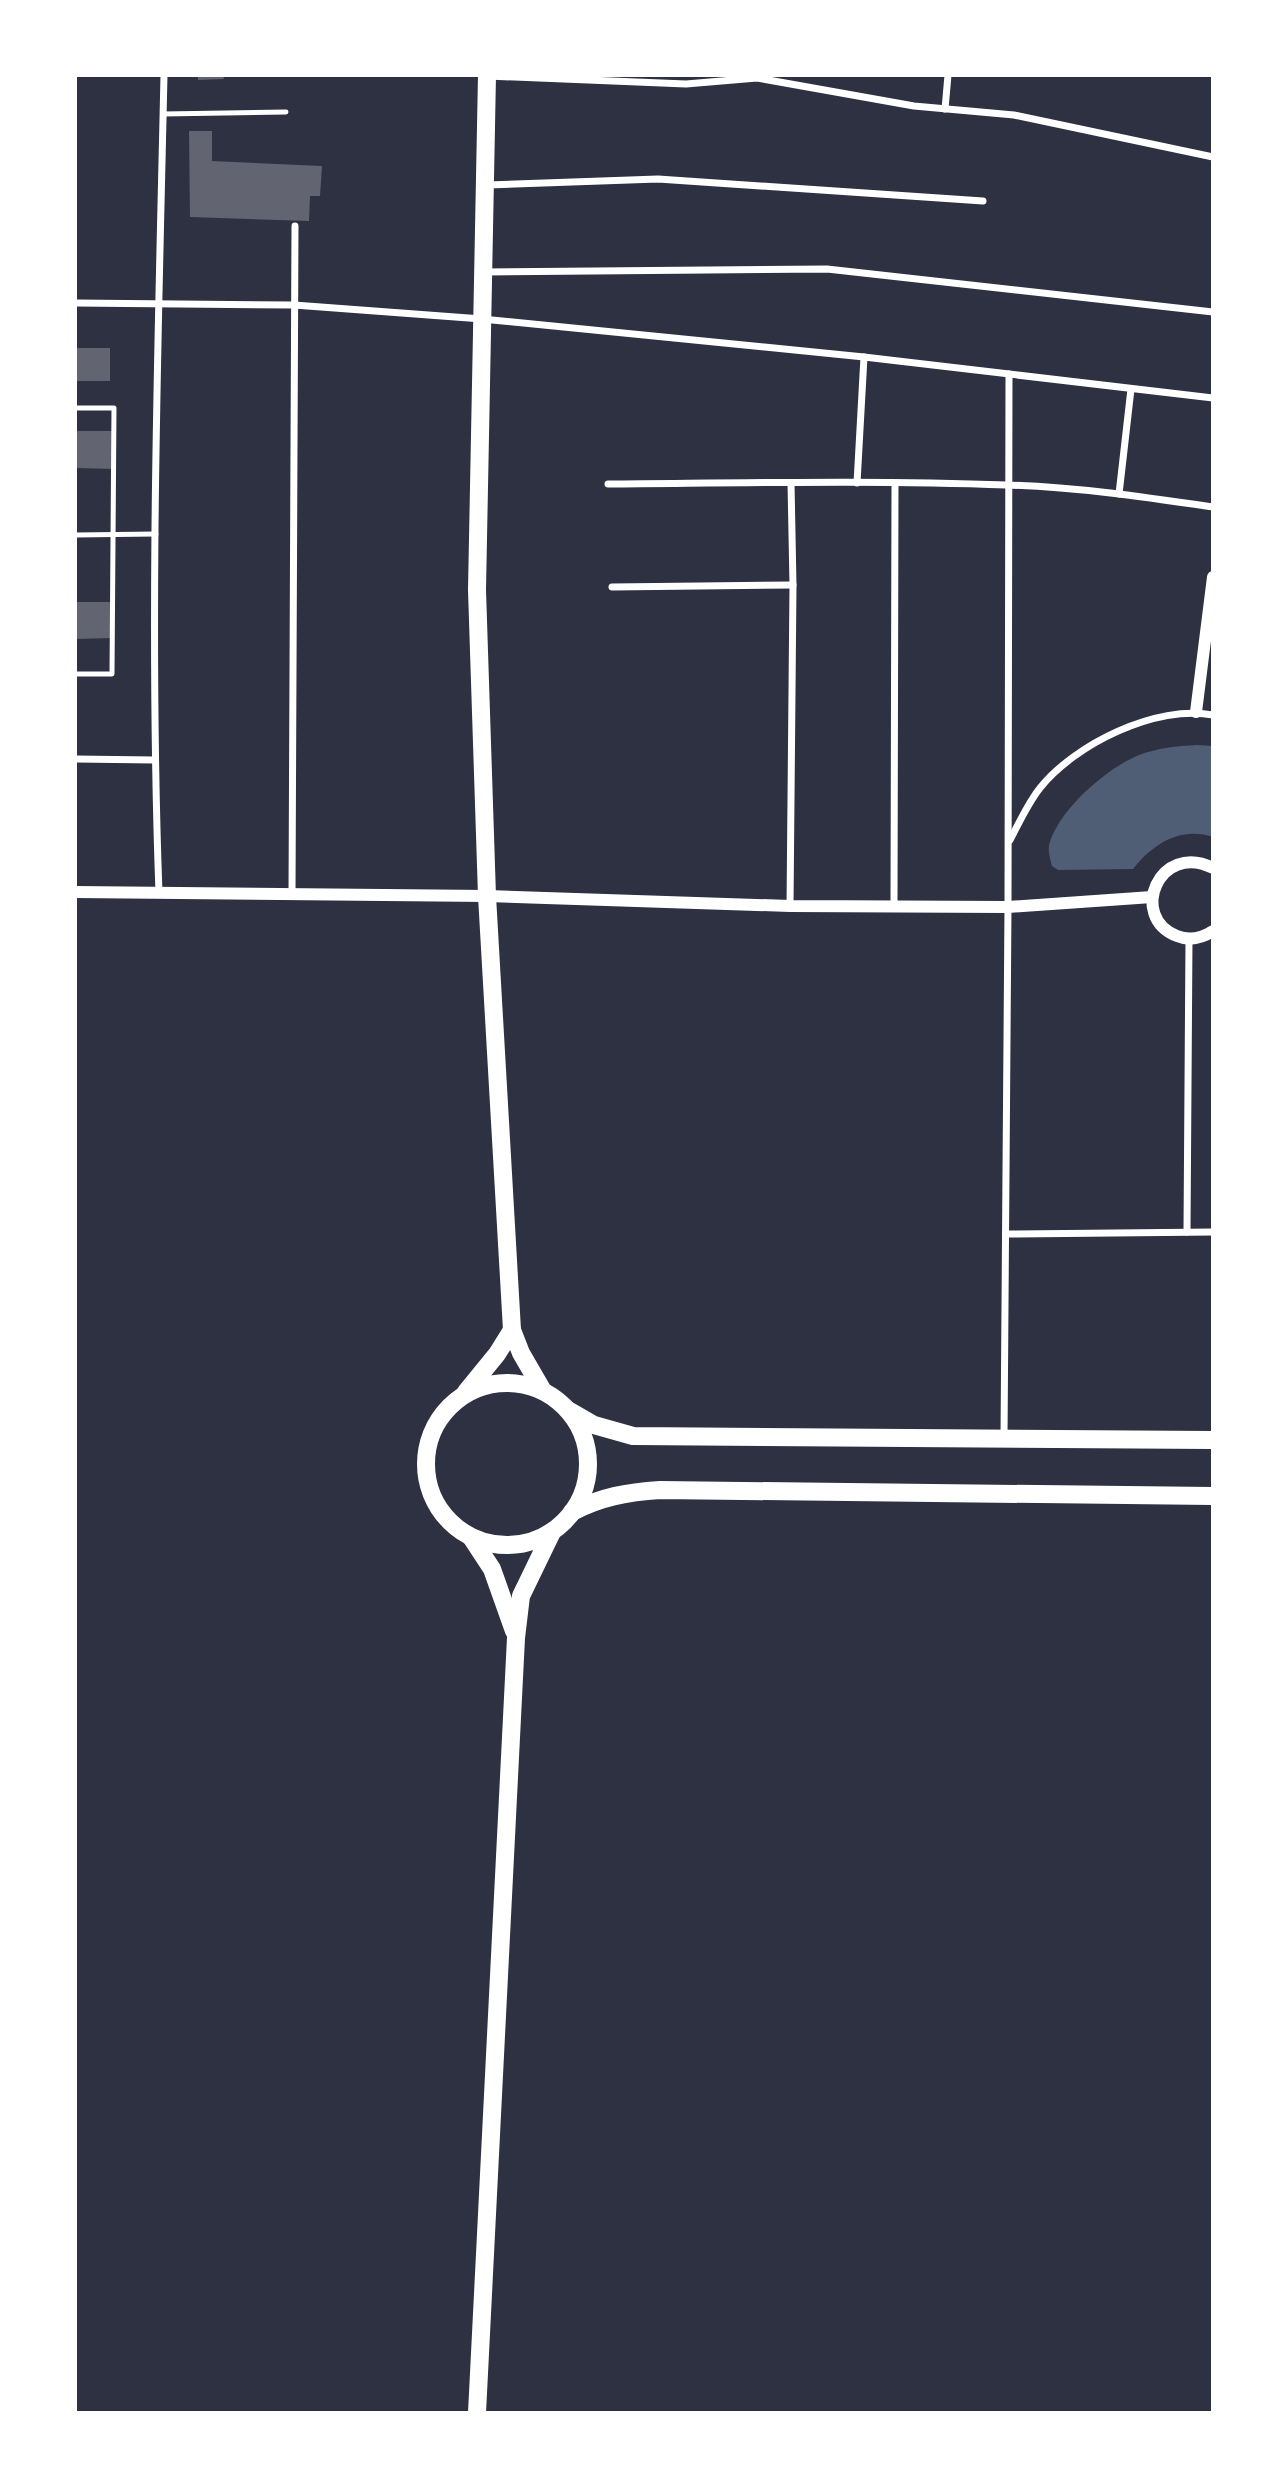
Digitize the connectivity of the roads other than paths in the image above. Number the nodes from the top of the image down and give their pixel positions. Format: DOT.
graph roads {
  1 [pos="164,75"];
  2 [pos="948,75"];
  3 [pos="486,76"];
  4 [pos="703,79"];
  5 [pos="945,109"];
  6 [pos="286,112"];
  7 [pos="163,114"];
  8 [pos="1213,157"];
  9 [pos="483,186"];
  10 [pos="983,201"];
  11 [pos="295,226"];
  12 [pos="483,272"];
  13 [pos="75,303"];
  14 [pos="159,304"];
  15 [pos="294,305"];
  16 [pos="1213,312"];
  17 [pos="482,319"];
  18 [pos="864,357"];
  19 [pos="1009,374"];
  20 [pos="1130,389"];
  21 [pos="1213,398"];
  22 [pos="75,408"];
  23 [pos="791,482"];
  24 [pos="858,482"];
  25 [pos="608,484"];
  26 [pos="895,484"];
  27 [pos="1008,485"];
  28 [pos="1119,494"];
  29 [pos="1213,507"];
  30 [pos="156,534"];
  31 [pos="75,535"];
  32 [pos="114,535"];
  33 [pos="1213,577"];
  34 [pos="793,585"];
  35 [pos="612,587"];
  36 [pos="75,674"];
  37 [pos="1196,712"];
  38 [pos="1213,715"];
  39 [pos="75,759"];
  40 [pos="154,760"];
  41 [pos="1008,842"];
  42 [pos="1213,868"];
  43 [pos="75,892"];
  44 [pos="159,893"];
  45 [pos="292,894"];
  46 [pos="487,896"];
  47 [pos="1152,897"];
  48 [pos="790,906"];
  49 [pos="894,906"];
  50 [pos="1008,907"];
  51 [pos="1213,931"];
  52 [pos="1189,939"];
  53 [pos="1187,1232"];
  54 [pos="1213,1232"];
  55 [pos="1006,1234"];
  56 [pos="512,1330"];
  57 [pos="543,1391"];
  58 [pos="462,1396"];
  59 [pos="568,1410"];
  60 [pos="1004,1439"];
  61 [pos="1213,1440"];
  62 [pos="1213,1496"];
  63 [pos="572,1512"];
  64 [pos="552,1532"];
  65 [pos="471,1537"];
  66 [pos="516,1638"];
  67 [pos="477,2413"];
  1 -- 7 [label="street"];
  2 -- 5 [label="street"];
  3 -- 4 [label="street"];
  3 -- 9 [label="main road"];
  4 -- 5 [label="street"];
  5 -- 8 [label="street"];
  6 -- 7 [label="lane"];
  7 -- 14 [label="street"];
  9 -- 10 [label="street"];
  9 -- 12 [label="main road"];
  11 -- 15 [label="street"];
  12 -- 16 [label="street"];
  12 -- 17 [label="main road"];
  13 -- 14 [label="street"];
  14 -- 15 [label="street"];
  14 -- 30 [label="street"];
  15 -- 17 [label="street"];
  15 -- 45 [label="street"];
  17 -- 18 [label="street"];
  17 -- 46 [label="main road"];
  18 -- 19 [label="street"];
  18 -- 24 [label="street"];
  19 -- 20 [label="street"];
  19 -- 27 [label="street"];
  20 -- 21 [label="street"];
  20 -- 28 [label="street"];
  22 -- 32 [label="lane"];
  23 -- 24 [label="street"];
  23 -- 25 [label="street"];
  23 -- 34 [label="street"];
  24 -- 26 [label="street"];
  26 -- 27 [label="street"];
  26 -- 49 [label="street"];
  27 -- 28 [label="street"];
  27 -- 41 [label="street"];
  28 -- 29 [label="street"];
  30 -- 32 [label="lane"];
  30 -- 40 [label="street"];
  31 -- 32 [label="lane"];
  32 -- 36 [label="lane"];
  33 -- 37 [label="street"];
  34 -- 35 [label="street"];
  34 -- 48 [label="street"];
  37 -- 38 [label="street"];
  37 -- 41 [label="street"];
  39 -- 40 [label="street"];
  40 -- 44 [label="street"];
  41 -- 50 [label="street"];
  42 -- 47 [label="street"];
  43 -- 44 [label="street"];
  44 -- 45 [label="street"];
  45 -- 46 [label="street"];
  46 -- 48 [label="street"];
  46 -- 56 [label="main road"];
  47 -- 50 [label="street"];
  47 -- 52 [label="street"];
  48 -- 49 [label="street"];
  49 -- 50 [label="street"];
  50 -- 55 [label="street"];
  51 -- 52 [label="street"];
  52 -- 53 [label="street"];
  53 -- 54 [label="street"];
  53 -- 55 [label="street"];
  55 -- 60 [label="street"];
  56 -- 57 [label="main road"];
  56 -- 58 [label="main road"];
  57 -- 58 [label="main road"];
  57 -- 59 [label="main road"];
  58 -- 65 [label="main road"];
  59 -- 60 [label="main road"];
  59 -- 63 [label="main road"];
  60 -- 61 [label="main road"];
  62 -- 63 [label="main road"];
  63 -- 64 [label="main road"];
  64 -- 65 [label="main road"];
  64 -- 66 [label="main road"];
  65 -- 66 [label="main road"];
  66 -- 67 [label="main road"];
}
